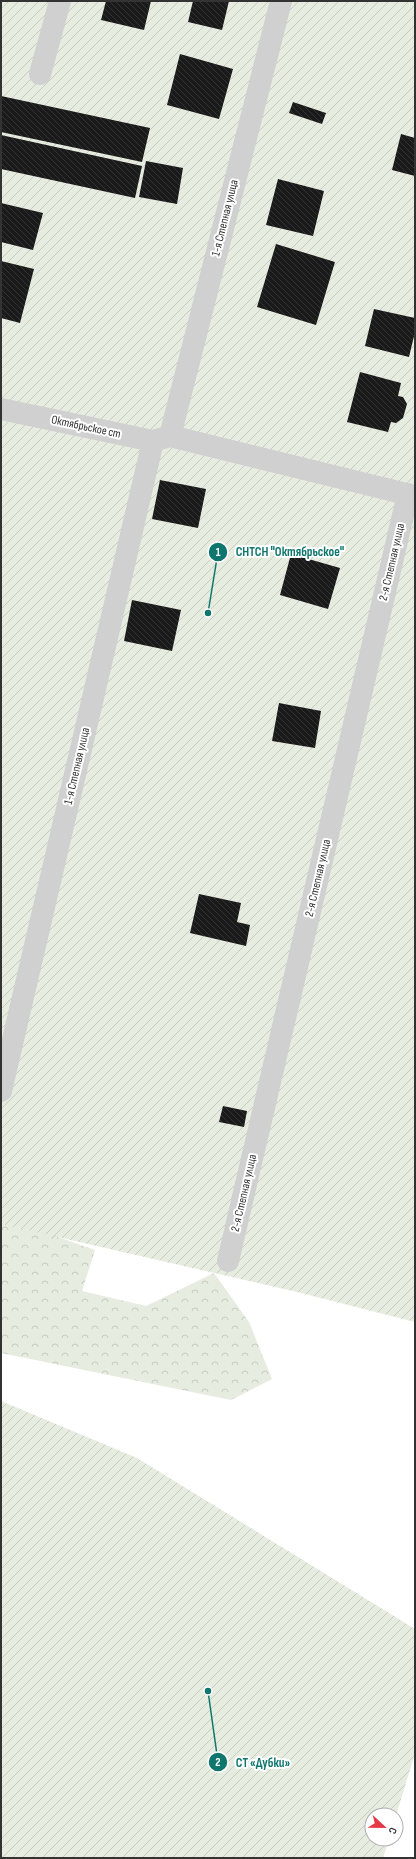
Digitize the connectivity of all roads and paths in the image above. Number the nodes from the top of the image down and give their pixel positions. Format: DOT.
graph roads {
  1 [pos="60,1"];
  2 [pos="281,1"];
  3 [pos="40,74"];
  4 [pos="1,409"];
  5 [pos="161,438"];
  6 [pos="412,495"];
  7 [pos="1,1091"];
  8 [pos="228,1261"];
  1 -- 3 [label="street"];
  2 -- 5 [label="street, 1-я Степная улица"];
  4 -- 5 [label="street, Октябрьское ст"];
  5 -- 6 [label="street, Октябрьское ст"];
  5 -- 7 [label="street, 1-я Степная улица"];
  6 -- 8 [label="street, 2-я Степная улица"];
}
